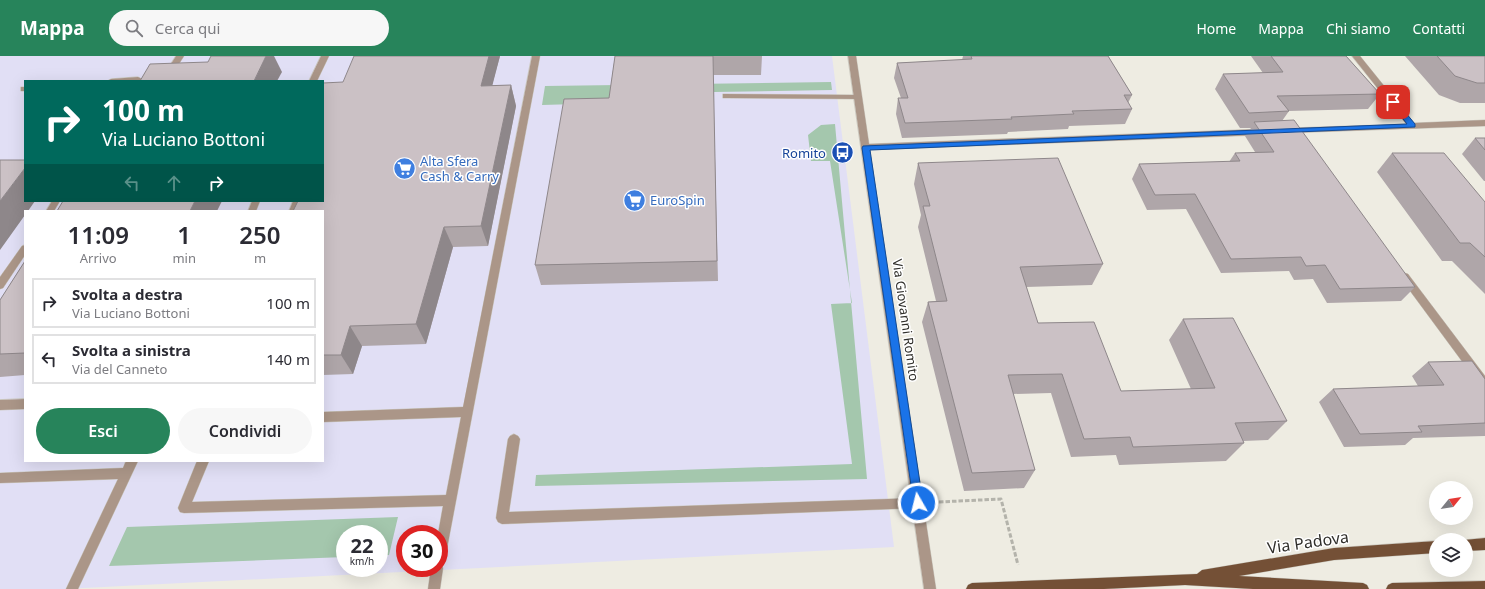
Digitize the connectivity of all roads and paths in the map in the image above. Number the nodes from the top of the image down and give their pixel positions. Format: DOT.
graph roads {
  1 [pos="180,56"];
  2 [pos="325,56"];
  3 [pos="536,56"];
  4 [pos="852,56"];
  5 [pos="1356,56"];
  6 [pos="120,80"];
  7 [pos="137,80"];
  8 [pos="165,80"];
  9 [pos="313,80"];
  10 [pos="726,96"];
  11 [pos="858,97"];
  12 [pos="1485,123"];
  13 [pos="1412,126"];
  14 [pos="1297,130"];
  15 [pos="1306,143"];
  16 [pos="866,148"];
  17 [pos="24,249"];
  18 [pos="1400,270"];
  19 [pos="0,285"];
  20 [pos="1485,384"];
  21 [pos="24,404"];
  22 [pos="0,405"];
  23 [pos="467,412"];
  24 [pos="324,417"];
  25 [pos="514,439"];
  26 [pos="132,462"];
  27 [pos="204,462"];
  28 [pos="127,473"];
  29 [pos="0,478"];
  30 [pos="450,500"];
  31 [pos="918,503"];
  32 [pos="445,525"];
  33 [pos="1485,544"];
  34 [pos="1473,545"];
  35 [pos="1429,547"];
  36 [pos="436,577"];
  37 [pos="1185,578"];
  38 [pos="1023,586"];
  39 [pos="1485,587"];
  40 [pos="72,589"];
  41 [pos="434,589"];
  42 [pos="930,589"];
  43 [pos="972,589"];
  44 [pos="1363,589"];
  45 [pos="1392,589"];
  1 -- 8 [label="street"];
  2 -- 9 [label="street"];
  3 -- 23 [label="street"];
  4 -- 11 [label="street, Via Giovanni Romito"];
  5 -- 13 [label="street"];
  6 -- 7 [label="street"];
  10 -- 11 [label="street"];
  11 -- 16 [label="street, Via Giovanni Romito"];
  12 -- 13 [label="street"];
  13 -- 14 [label="street"];
  14 -- 15 [label="street"];
  14 -- 16 [label="street"];
  16 -- 31 [label="street, Via Giovanni Romito"];
  17 -- 19 [label="street"];
  18 -- 20 [label="street"];
  21 -- 22 [label="street"];
  23 -- 24 [label="street"];
  23 -- 30 [label="street"];
  25 -- 31 [label="street"];
  26 -- 28 [label="street"];
  27 -- 30 [label="street"];
  28 -- 29 [label="street"];
  28 -- 40 [label="street"];
  30 -- 32 [label="street"];
  31 -- 38 [label="path"];
  31 -- 42 [label="street, Via Giovanni Romito"];
  33 -- 34 [label="main road"];
  35 -- 37 [label="main road, Via Padova"];
  36 -- 41 [label="street"];
  37 -- 38 [label="main road, Via Padova"];
  37 -- 44 [label="main road, Via Padova"];
  38 -- 43 [label="main road, Via Padova"];
  39 -- 45 [label="main road"];
}
